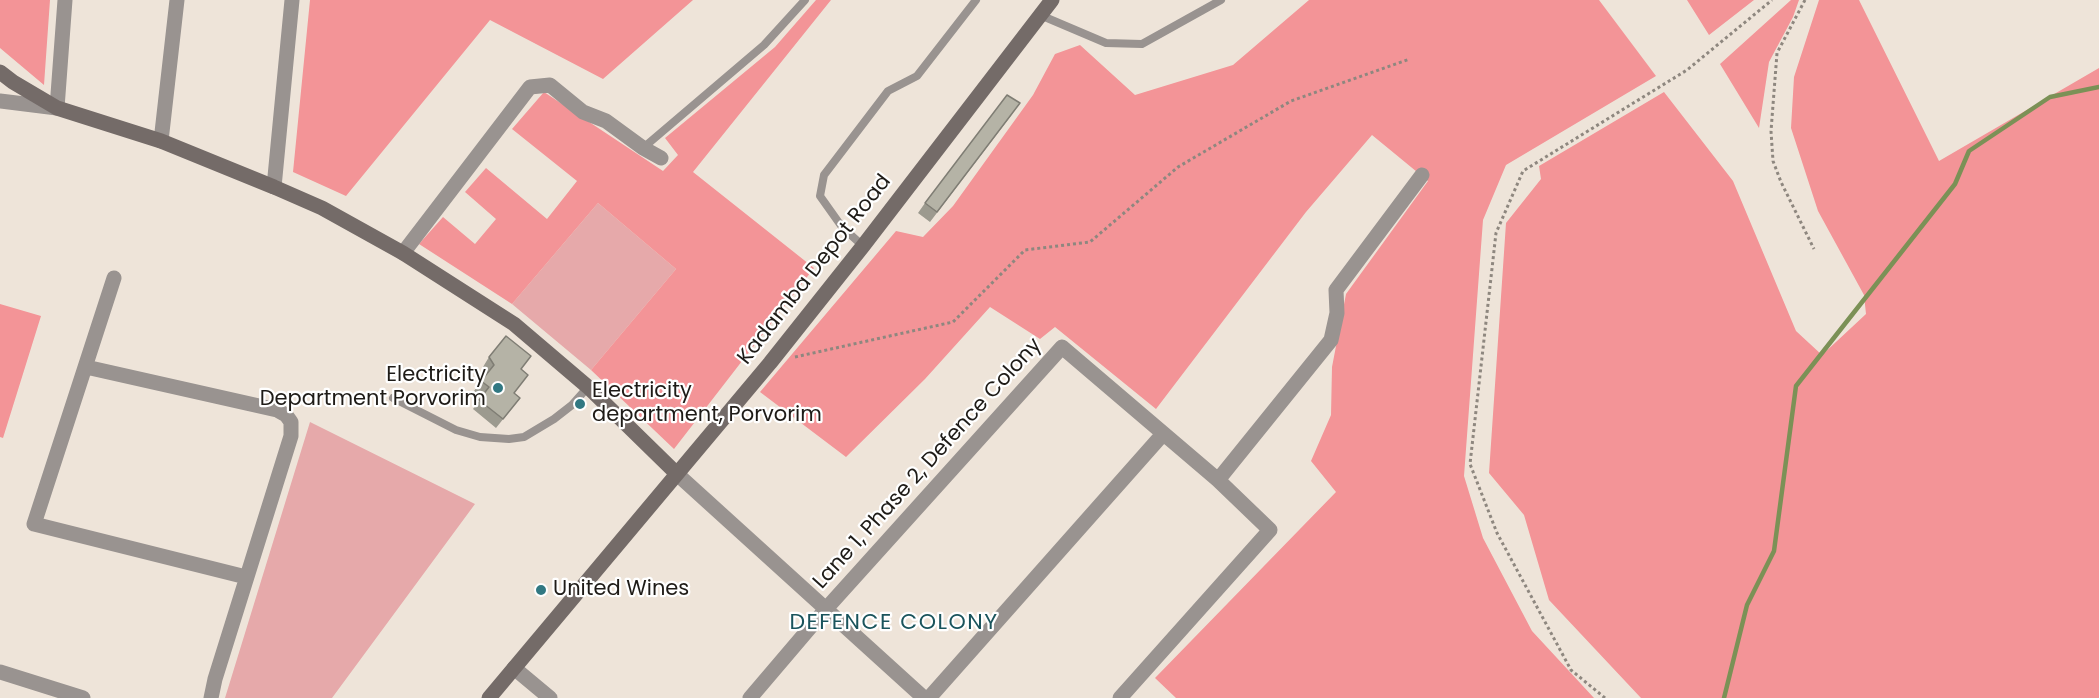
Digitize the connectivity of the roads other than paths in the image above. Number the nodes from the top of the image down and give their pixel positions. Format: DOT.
graph roads {
  1 [pos="64,0"];
  2 [pos="177,0"];
  3 [pos="292,0"];
  4 [pos="805,0"];
  5 [pos="976,0"];
  6 [pos="1052,0"];
  7 [pos="1221,0"];
  8 [pos="1040,15"];
  9 [pos="0,72"];
  10 [pos="0,101"];
  11 [pos="57,108"];
  12 [pos="161,141"];
  13 [pos="643,148"];
  14 [pos="661,158"];
  15 [pos="1422,175"];
  16 [pos="274,187"];
  17 [pos="863,246"];
  18 [pos="403,253"];
  19 [pos="114,278"];
  20 [pos="87,367"];
  21 [pos="588,387"];
  22 [pos="393,398"];
  23 [pos="1163,435"];
  24 [pos="677,474"];
  25 [pos="1218,480"];
  26 [pos="246,577"];
  27 [pos="825,610"];
  28 [pos="514,668"];
  29 [pos="0,672"];
  30 [pos="83,698"];
  31 [pos="211,698"];
  32 [pos="489,698"];
  33 [pos="550,698"];
  34 [pos="750,698"];
  35 [pos="924,698"];
  36 [pos="929,698"];
  37 [pos="1120,698"];
  1 -- 11 [label="street"];
  2 -- 12 [label="street"];
  3 -- 16 [label="street"];
  4 -- 13 [label="lane"];
  5 -- 17 [label="lane"];
  6 -- 8 [label="street, Kadamba Depot Road"];
  7 -- 8 [label="lane"];
  8 -- 17 [label="street, Kadamba Depot Road"];
  9 -- 11 [label="street"];
  10 -- 11 [label="street"];
  11 -- 12 [label="street"];
  12 -- 16 [label="street"];
  13 -- 14 [label="street"];
  13 -- 18 [label="street"];
  15 -- 25 [label="street"];
  16 -- 18 [label="street"];
  17 -- 24 [label="street, Kadamba Depot Road"];
  18 -- 21 [label="street"];
  19 -- 20 [label="street"];
  20 -- 26 [label="street"];
  20 -- 26 [label="street"];
  21 -- 22 [label="lane"];
  21 -- 24 [label="street"];
  23 -- 25 [label="street"];
  23 -- 27 [label="street, Lane 1, Phase 2, Defence Colony"];
  23 -- 36 [label="street"];
  24 -- 27 [label="street"];
  24 -- 28 [label="street, Kadamba Depot Road"];
  25 -- 37 [label="street"];
  26 -- 31 [label="street"];
  27 -- 34 [label="street, Lane 1, Phase 2, Defence Colony"];
  27 -- 35 [label="street"];
  28 -- 32 [label="street, Kadamba Depot Road"];
  28 -- 33 [label="street"];
  29 -- 30 [label="street"];
}
